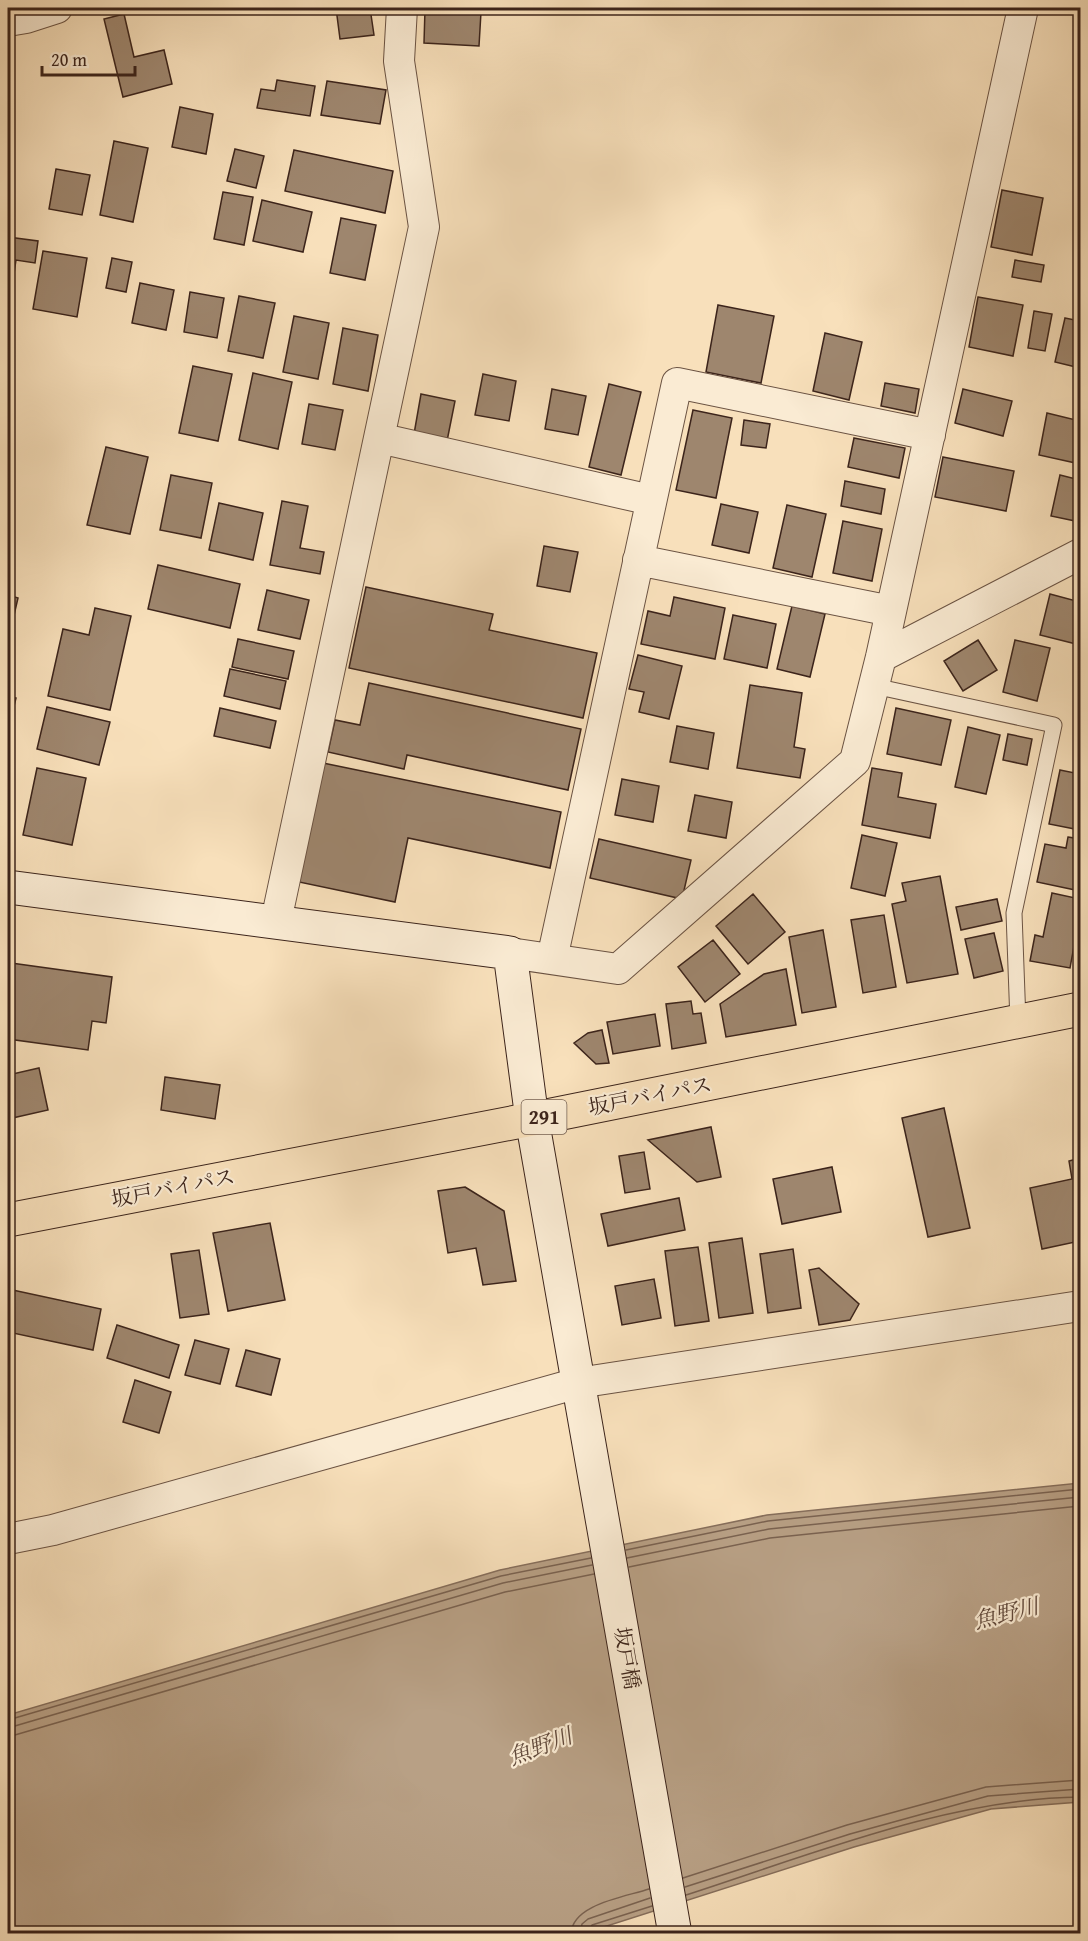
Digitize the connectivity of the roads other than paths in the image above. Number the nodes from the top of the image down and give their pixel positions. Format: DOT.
graph roads {
  1 [pos="57,8"];
  2 [pos="402,8"];
  3 [pos="1023,8"];
  4 [pos="8,21"];
  5 [pos="930,435"];
  6 [pos="379,438"];
  7 [pos="651,500"];
  8 [pos="1080,554"];
  9 [pos="638,560"];
  10 [pos="891,611"];
  11 [pos="881,657"];
  12 [pos="874,686"];
  13 [pos="8,887"];
  14 [pos="276,921"];
  15 [pos="510,953"];
  16 [pos="552,959"];
  17 [pos="1080,1009"];
  18 [pos="1018,1022"];
  19 [pos="532,1119"];
  20 [pos="8,1220"];
  21 [pos="1080,1306"];
  22 [pos="578,1383"];
  23 [pos="8,1539"];
  24 [pos="675,1934"];
  1 -- 4 [label="street"];
  2 -- 6 [label="street"];
  3 -- 5 [label="street"];
  5 -- 7 [label="street"];
  5 -- 10 [label="street"];
  6 -- 7 [label="street"];
  6 -- 14 [label="street"];
  7 -- 9 [label="street"];
  8 -- 11 [label="street"];
  9 -- 10 [label="street"];
  9 -- 16 [label="street"];
  10 -- 11 [label="street"];
  11 -- 12 [label="street"];
  12 -- 16 [label="street"];
  12 -- 18 [label="lane"];
  13 -- 14 [label="street"];
  14 -- 15 [label="street"];
  15 -- 16 [label="street"];
  15 -- 19 [label="street, 坂戸橋"];
  17 -- 18 [label="highway, 坂戸バイパス / 291"];
  18 -- 19 [label="highway, 坂戸バイパス / 291"];
  19 -- 20 [label="highway, 坂戸バイパス / 291"];
  19 -- 22 [label="street, 坂戸橋"];
  21 -- 22 [label="street"];
  22 -- 23 [label="street"];
  22 -- 24 [label="street, 坂戸橋"];
}
